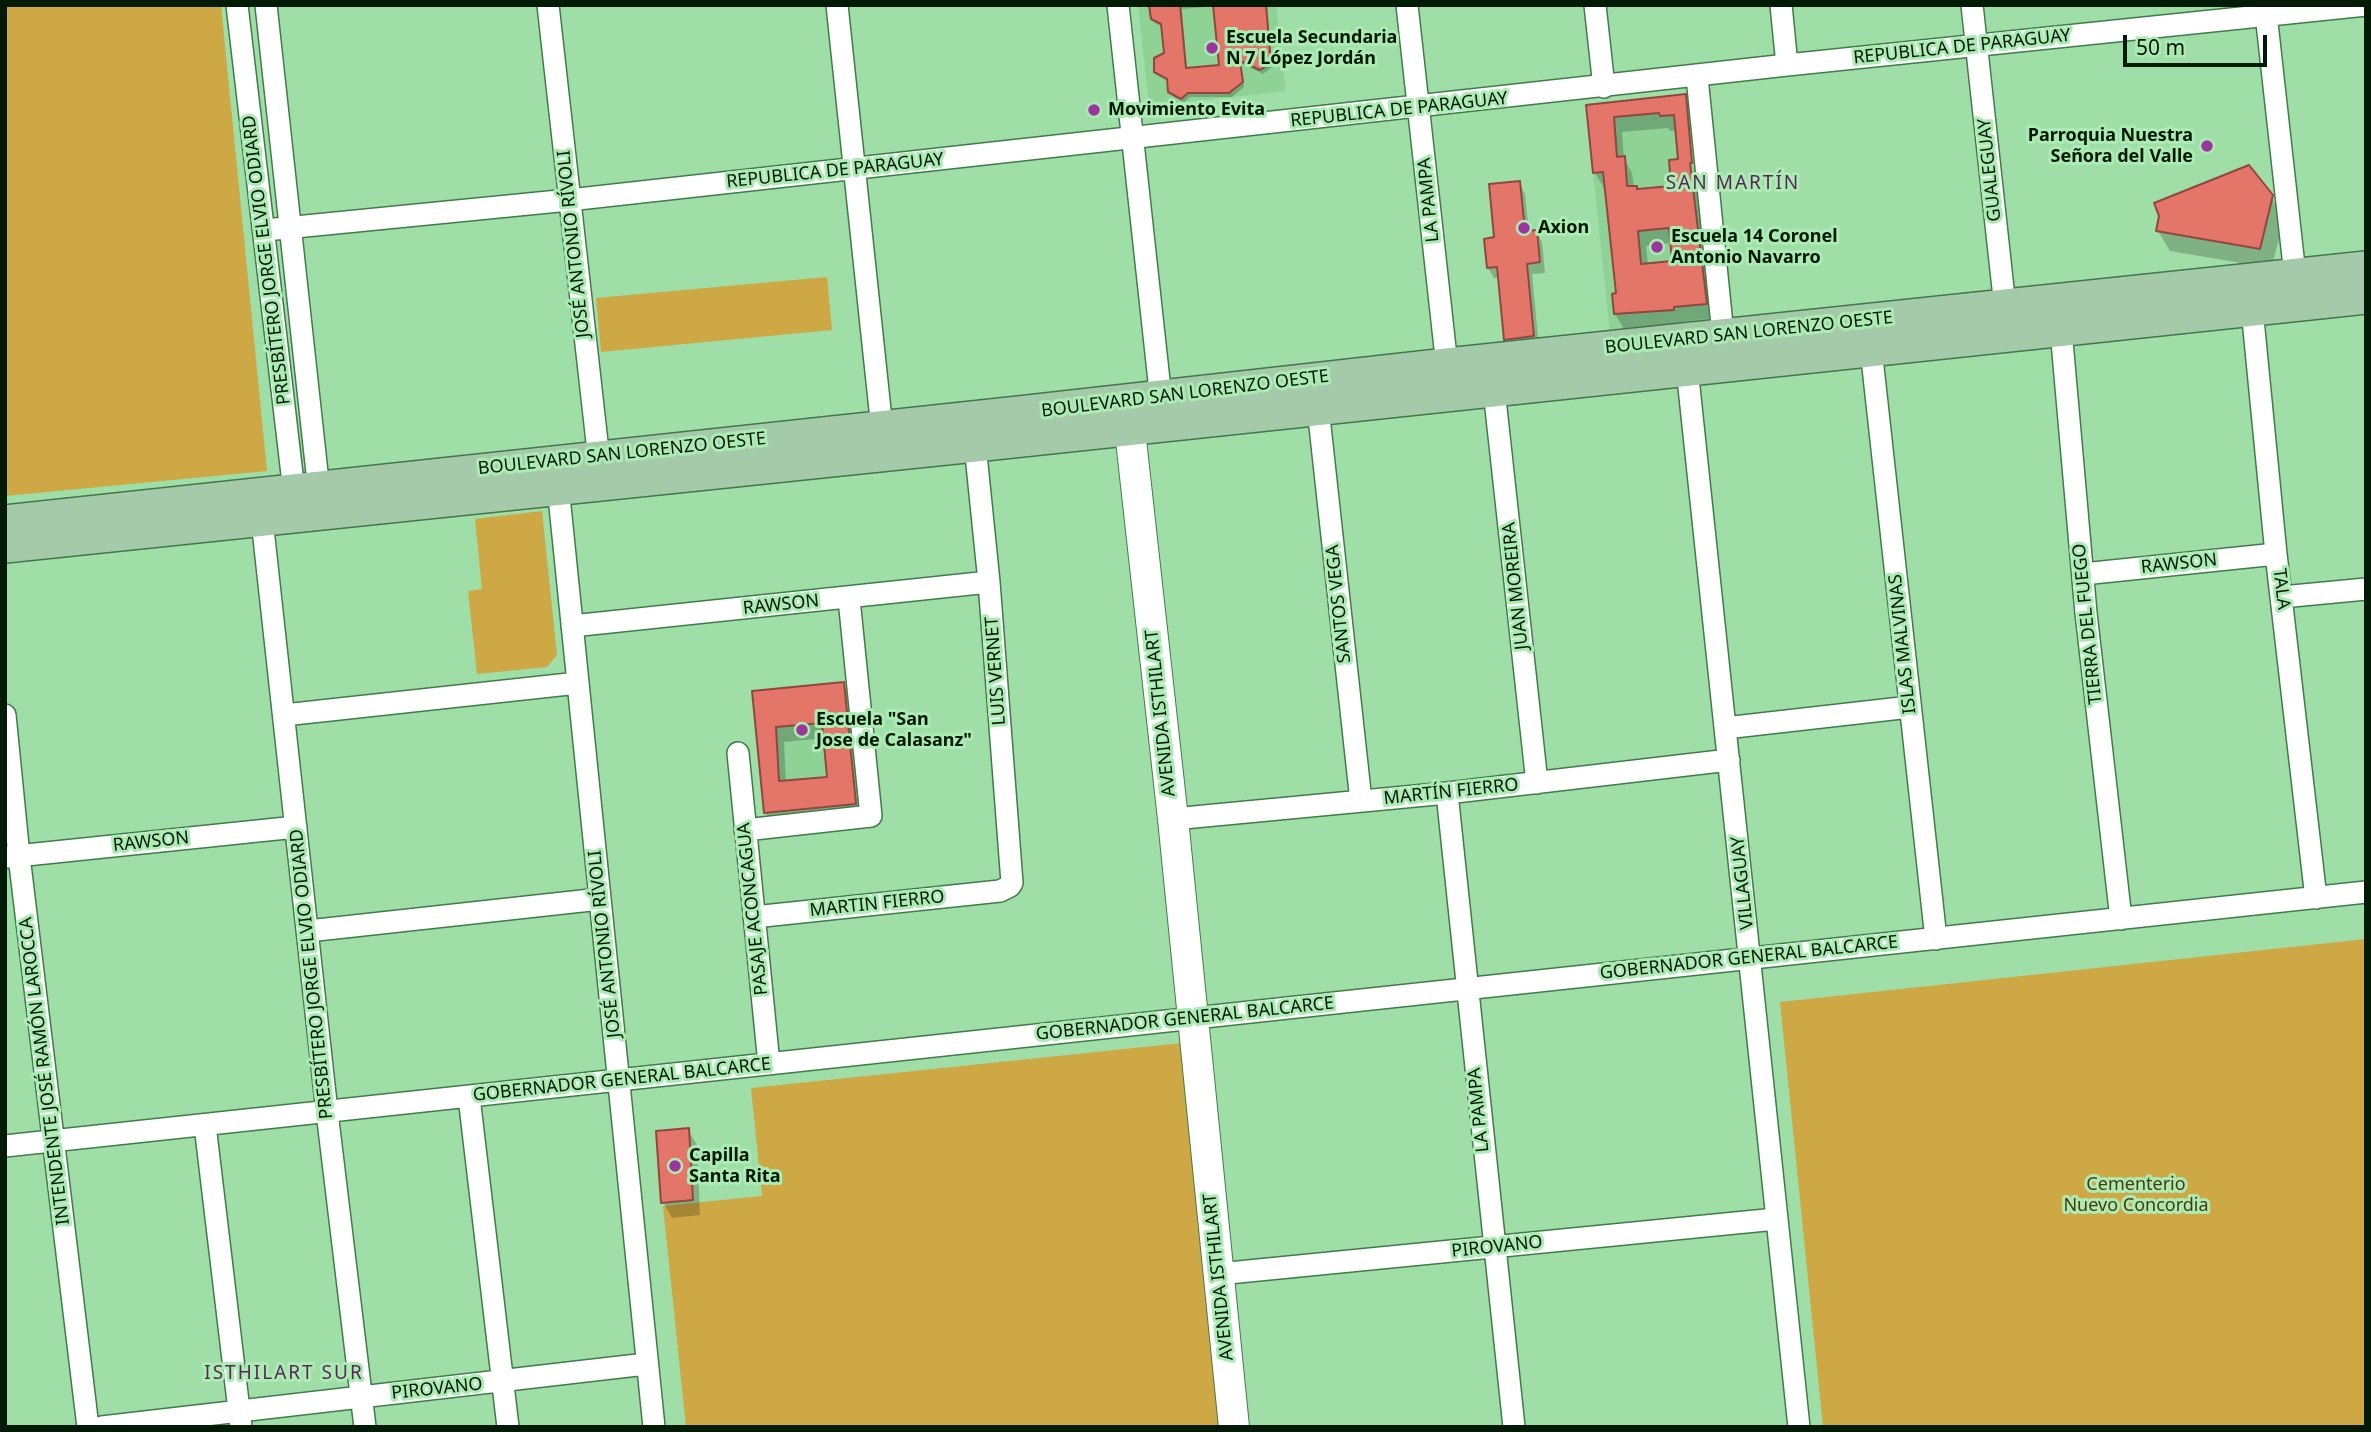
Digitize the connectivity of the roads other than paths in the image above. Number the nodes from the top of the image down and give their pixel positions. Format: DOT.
graph roads {
  1 [pos="237,5"];
  2 [pos="266,5"];
  3 [pos="548,5"];
  4 [pos="837,5"];
  5 [pos="1118,5"];
  6 [pos="1407,5"];
  7 [pos="1595,5"];
  8 [pos="1781,5"];
  9 [pos="1972,5"];
  10 [pos="2366,5"];
  11 [pos="2265,11"];
  12 [pos="2179,15"];
  13 [pos="1977,46"];
  14 [pos="1787,65"];
  15 [pos="1697,77"];
  16 [pos="1604,86"];
  17 [pos="1418,108"];
  18 [pos="1132,139"];
  19 [pos="854,169"];
  20 [pos="569,200"];
  21 [pos="290,228"];
  22 [pos="265,230"];
  23 [pos="2366,268"];
  24 [pos="2295,275"];
  25 [pos="2250,295"];
  26 [pos="2366,296"];
  27 [pos="2006,321"];
  28 [pos="2061,330"];
  29 [pos="1723,335"];
  30 [pos="1871,349"];
  31 [pos="1686,354"];
  32 [pos="1449,379"];
  33 [pos="1494,390"];
  34 [pos="1156,396"];
  35 [pos="1318,408"];
  36 [pos="1136,428"];
  37 [pos="883,441"];
  38 [pos="975,445"];
  39 [pos="600,470"];
  40 [pos="557,475"];
  41 [pos="307,501"];
  42 [pos="262,520"];
  43 [pos="5,522"];
  44 [pos="5,546"];
  45 [pos="2276,554"];
  46 [pos="2083,573"];
  47 [pos="989,582"];
  48 [pos="2366,589"];
  49 [pos="2282,597"];
  50 [pos="849,598"];
  51 [pos="572,626"];
  52 [pos="578,683"];
  53 [pos="1910,707"];
  54 [pos="5,715"];
  55 [pos="284,715"];
  56 [pos="1725,728"];
  57 [pos="738,753"];
  58 [pos="1729,761"];
  59 [pos="1538,783"];
  60 [pos="1447,793"];
  61 [pos="1361,801"];
  62 [pos="1173,819"];
  63 [pos="296,827"];
  64 [pos="745,830"];
  65 [pos="12,857"];
  66 [pos="1000,891"];
  67 [pos="2366,892"];
  68 [pos="2316,898"];
  69 [pos="600,899"];
  70 [pos="754,917"];
  71 [pos="2121,919"];
  72 [pos="308,931"];
  73 [pos="1936,939"];
  74 [pos="1751,958"];
  75 [pos="1466,988"];
  76 [pos="1194,1018"];
  77 [pos="769,1064"];
  78 [pos="620,1081"];
  79 [pos="469,1097"];
  80 [pos="327,1112"];
  81 [pos="205,1125"];
  82 [pos="54,1141"];
  83 [pos="5,1146"];
  84 [pos="1776,1219"];
  85 [pos="1494,1247"];
  86 [pos="1218,1274"];
  87 [pos="646,1364"];
  88 [pos="503,1382"];
  89 [pos="361,1397"];
  90 [pos="240,1419"];
  91 [pos="88,1427"];
  92 [pos="102,1427"];
  93 [pos="365,1427"];
  94 [pos="508,1427"];
  95 [pos="654,1427"];
  96 [pos="1234,1427"];
  97 [pos="1514,1427"];
  98 [pos="1799,1427"];
  1 -- 22 [label="street, PRESBÍTERO JORGE ELVIO ODIARD"];
  2 -- 21 [label="street, PRESBÍTERO JORGE ELVIO ODIARD"];
  3 -- 20 [label="street, JOSÉ ANTONIO RÍVOLI"];
  4 -- 19 [label="street"];
  5 -- 18 [label="street"];
  6 -- 17 [label="street, LA PAMPA"];
  7 -- 16 [label="street"];
  8 -- 14 [label="street"];
  9 -- 13 [label="street, GUALEGUAY"];
  10 -- 11 [label="street, REPUBLICA DE PARAGUAY"];
  11 -- 12 [label="street, REPUBLICA DE PARAGUAY"];
  11 -- 24 [label="street"];
  12 -- 13 [label="street, REPUBLICA DE PARAGUAY"];
  13 -- 14 [label="street, REPUBLICA DE PARAGUAY"];
  13 -- 27 [label="street, GUALEGUAY"];
  14 -- 15 [label="street, REPUBLICA DE PARAGUAY"];
  15 -- 16 [label="street, REPUBLICA DE PARAGUAY"];
  15 -- 29 [label="street"];
  16 -- 17 [label="street, REPUBLICA DE PARAGUAY"];
  17 -- 18 [label="street, REPUBLICA DE PARAGUAY"];
  17 -- 32 [label="street, LA PAMPA"];
  18 -- 19 [label="street, REPUBLICA DE PARAGUAY"];
  18 -- 34 [label="street"];
  19 -- 20 [label="street, REPUBLICA DE PARAGUAY"];
  19 -- 37 [label="street"];
  20 -- 21 [label="street, REPUBLICA DE PARAGUAY"];
  20 -- 39 [label="street, JOSÉ ANTONIO RÍVOLI"];
  21 -- 22 [label="street, REPUBLICA DE PARAGUAY"];
  21 -- 41 [label="street, PRESBÍTERO JORGE ELVIO ODIARD"];
  22 -- 41 [label="street, PRESBÍTERO JORGE ELVIO ODIARD"];
  23 -- 24 [label="main road, BOULEVARD SAN LORENZO OESTE"];
  24 -- 25 [label="main road, BOULEVARD SAN LORENZO OESTE"];
  25 -- 26 [label="main road, BOULEVARD SAN LORENZO OESTE"];
  25 -- 27 [label="main road, BOULEVARD SAN LORENZO OESTE"];
  25 -- 28 [label="main road, BOULEVARD SAN LORENZO OESTE"];
  25 -- 45 [label="street, TALA"];
  27 -- 28 [label="main road, BOULEVARD SAN LORENZO OESTE"];
  27 -- 29 [label="main road, BOULEVARD SAN LORENZO OESTE"];
  27 -- 30 [label="main road, BOULEVARD SAN LORENZO OESTE"];
  28 -- 46 [label="street, TIERRA DEL FUEGO"];
  29 -- 31 [label="main road, BOULEVARD SAN LORENZO OESTE"];
  30 -- 31 [label="main road, BOULEVARD SAN LORENZO OESTE"];
  30 -- 53 [label="street, ISLAS MALVINAS"];
  31 -- 32 [label="main road, BOULEVARD SAN LORENZO OESTE"];
  31 -- 33 [label="main road, BOULEVARD SAN LORENZO OESTE"];
  31 -- 56 [label="street, VILLAGUAY"];
  32 -- 33 [label="main road, BOULEVARD SAN LORENZO OESTE"];
  32 -- 34 [label="main road, BOULEVARD SAN LORENZO OESTE"];
  32 -- 35 [label="main road, BOULEVARD SAN LORENZO OESTE"];
  33 -- 59 [label="street, JUAN MOREIRA"];
  34 -- 36 [label="street, AVENIDA ISTHILART"];
  34 -- 37 [label="main road, BOULEVARD SAN LORENZO OESTE"];
  35 -- 36 [label="main road, BOULEVARD SAN LORENZO OESTE"];
  35 -- 61 [label="street, SANTOS VEGA"];
  36 -- 38 [label="main road, BOULEVARD SAN LORENZO OESTE"];
  36 -- 62 [label="street, AVENIDA ISTHILART"];
  37 -- 38 [label="main road, BOULEVARD SAN LORENZO OESTE"];
  37 -- 39 [label="main road, BOULEVARD SAN LORENZO OESTE"];
  38 -- 47 [label="street, LUIS VERNET"];
  39 -- 40 [label="main road, BOULEVARD SAN LORENZO OESTE"];
  40 -- 41 [label="main road, BOULEVARD SAN LORENZO OESTE"];
  40 -- 51 [label="street, JOSÉ ANTONIO RÍVOLI"];
  41 -- 42 [label="main road, BOULEVARD SAN LORENZO OESTE"];
  41 -- 43 [label="main road, BOULEVARD SAN LORENZO OESTE"];
  42 -- 44 [label="main road, BOULEVARD SAN LORENZO OESTE"];
  42 -- 55 [label="street, PRESBÍTERO JORGE ELVIO ODIARD"];
  45 -- 46 [label="street, RAWSON"];
  45 -- 49 [label="street, TALA"];
  46 -- 71 [label="street, TIERRA DEL FUEGO"];
  47 -- 50 [label="street, RAWSON"];
  47 -- 66 [label="street, LUIS VERNET"];
  48 -- 49 [label="street"];
  49 -- 68 [label="street, TALA"];
  50 -- 51 [label="street, RAWSON"];
  50 -- 64 [label="street"];
  51 -- 52 [label="street, JOSÉ ANTONIO RÍVOLI"];
  52 -- 55 [label="street"];
  52 -- 69 [label="street, JOSÉ ANTONIO RÍVOLI"];
  53 -- 56 [label="street"];
  53 -- 73 [label="street, ISLAS MALVINAS"];
  54 -- 65 [label="street, INTENDENTE JOSÉ RAMÓN LAROCCA"];
  55 -- 63 [label="street, PRESBÍTERO JORGE ELVIO ODIARD"];
  56 -- 58 [label="street, VILLAGUAY"];
  57 -- 64 [label="street, PASAJE ACONCAGUA"];
  58 -- 59 [label="street, MARTÍN FIERRO"];
  58 -- 74 [label="street, VILLAGUAY"];
  59 -- 60 [label="street, MARTÍN FIERRO"];
  60 -- 61 [label="street, MARTÍN FIERRO"];
  60 -- 75 [label="street, LA PAMPA"];
  61 -- 62 [label="street, MARTÍN FIERRO"];
  62 -- 76 [label="street, AVENIDA ISTHILART"];
  63 -- 65 [label="street, RAWSON"];
  63 -- 72 [label="street, PRESBÍTERO JORGE ELVIO ODIARD"];
  64 -- 70 [label="street, PASAJE ACONCAGUA"];
  65 -- 82 [label="street, INTENDENTE JOSÉ RAMÓN LAROCCA"];
  66 -- 70 [label="street, MARTIN FIERRO"];
  67 -- 68 [label="street, GOBERNADOR GENERAL BALCARCE"];
  68 -- 71 [label="street, GOBERNADOR GENERAL BALCARCE"];
  69 -- 72 [label="street"];
  69 -- 78 [label="street, JOSÉ ANTONIO RÍVOLI"];
  70 -- 77 [label="street, PASAJE ACONCAGUA"];
  71 -- 73 [label="street, GOBERNADOR GENERAL BALCARCE"];
  72 -- 80 [label="street, PRESBÍTERO JORGE ELVIO ODIARD"];
  73 -- 74 [label="street, GOBERNADOR GENERAL BALCARCE"];
  74 -- 75 [label="street, GOBERNADOR GENERAL BALCARCE"];
  74 -- 84 [label="street, VILLAGUAY"];
  75 -- 76 [label="street, GOBERNADOR GENERAL BALCARCE"];
  75 -- 85 [label="street, LA PAMPA"];
  76 -- 77 [label="street, GOBERNADOR GENERAL BALCARCE"];
  76 -- 86 [label="street, AVENIDA ISTHILART"];
  77 -- 78 [label="street, GOBERNADOR GENERAL BALCARCE"];
  78 -- 79 [label="street, GOBERNADOR GENERAL BALCARCE"];
  78 -- 87 [label="street, JOSÉ ANTONIO RÍVOLI"];
  79 -- 80 [label="street, GOBERNADOR GENERAL BALCARCE"];
  79 -- 88 [label="street"];
  80 -- 81 [label="street, GOBERNADOR GENERAL BALCARCE"];
  80 -- 89 [label="street, PRESBÍTERO JORGE ELVIO ODIARD"];
  81 -- 82 [label="street, GOBERNADOR GENERAL BALCARCE"];
  81 -- 90 [label="street"];
  82 -- 83 [label="street, GOBERNADOR GENERAL BALCARCE"];
  82 -- 91 [label="street, INTENDENTE JOSÉ RAMÓN LAROCCA"];
  84 -- 85 [label="street, PIROVANO"];
  84 -- 98 [label="street, VILLAGUAY"];
  85 -- 86 [label="street, PIROVANO"];
  85 -- 97 [label="street, LA PAMPA"];
  86 -- 96 [label="street, AVENIDA ISTHILART"];
  87 -- 88 [label="street, PIROVANO"];
  87 -- 95 [label="street, JOSÉ ANTONIO RÍVOLI"];
  88 -- 89 [label="street, PIROVANO"];
  88 -- 94 [label="street"];
  89 -- 90 [label="street, PIROVANO"];
  89 -- 93 [label="street, PRESBÍTERO JORGE ELVIO ODIARD"];
  90 -- 92 [label="street, PIROVANO"];
}
